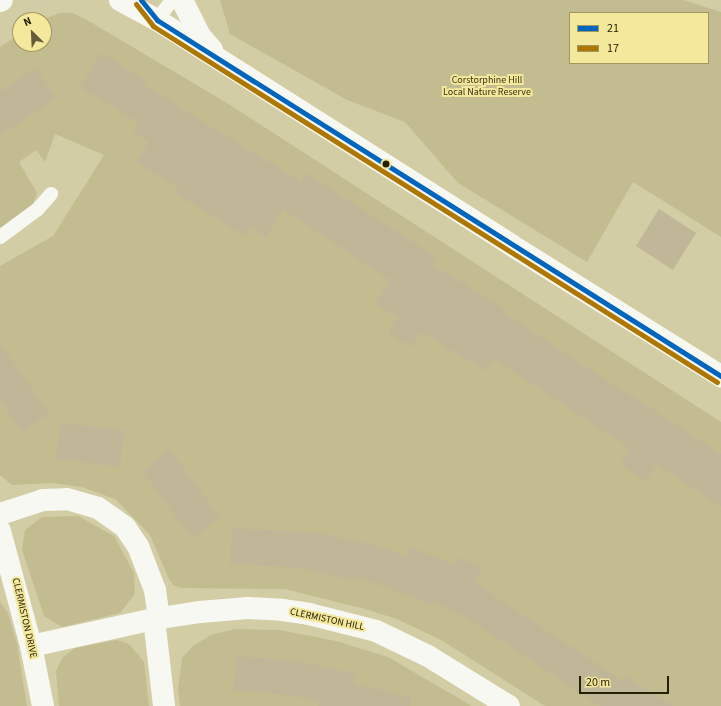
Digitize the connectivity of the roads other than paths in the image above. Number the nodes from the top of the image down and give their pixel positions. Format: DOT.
graph roads {
  1 [pos="120,0"];
  2 [pos="141,0"];
  3 [pos="172,0"];
  4 [pos="182,0"];
  5 [pos="157,20"];
  6 [pos="218,58"];
  7 [pos="51,194"];
  8 [pos="0,237"];
  9 [pos="721,376"];
  10 [pos="0,514"];
  11 [pos="0,531"];
  12 [pos="5,565"];
  13 [pos="156,618"];
  14 [pos="31,646"];
  15 [pos="43,706"];
  16 [pos="164,706"];
  17 [pos="510,706"];
  1 -- 5 [label="street"];
  2 -- 5 [label="street"];
  3 -- 5 [label="lane"];
  4 -- 6 [label="street"];
  5 -- 6 [label="street"];
  6 -- 9 [label="street"];
  7 -- 8 [label="lane"];
  10 -- 13 [label="street"];
  11 -- 12 [label="street, CLERMISTON DRIVE"];
  12 -- 14 [label="street, CLERMISTON DRIVE"];
  13 -- 14 [label="street, CLERMISTON HILL"];
  13 -- 16 [label="street"];
  13 -- 17 [label="street, CLERMISTON HILL"];
  14 -- 15 [label="street, CLERMISTON DRIVE"];
}
